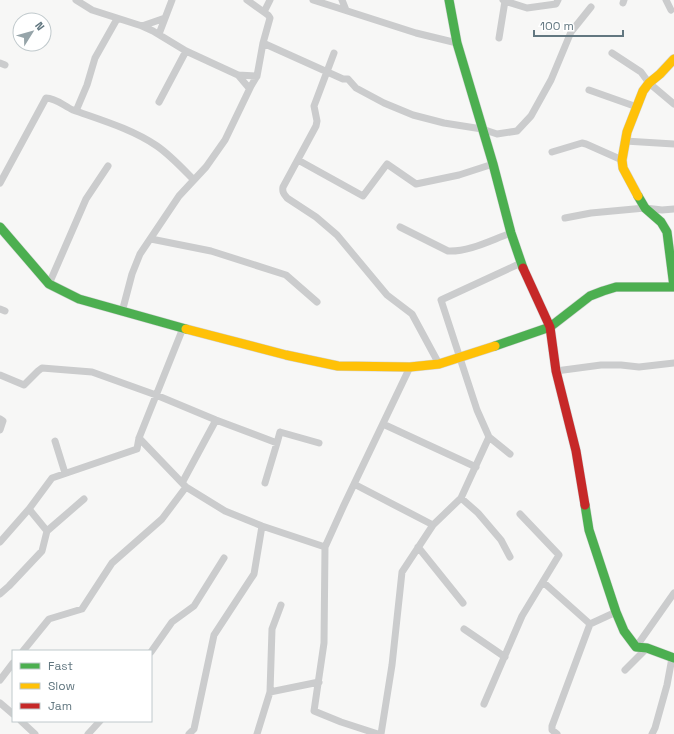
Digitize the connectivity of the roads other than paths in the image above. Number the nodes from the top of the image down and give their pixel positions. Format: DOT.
graph roads {
  1 [pos="76,0"];
  2 [pos="172,0"];
  3 [pos="247,0"];
  4 [pos="270,0"];
  5 [pos="313,0"];
  6 [pos="342,0"];
  7 [pos="449,0"];
  8 [pos="504,0"];
  9 [pos="558,0"];
  10 [pos="666,0"];
  11 [pos="591,7"];
  12 [pos="346,10"];
  13 [pos="671,10"];
  14 [pos="264,12"];
  15 [pos="164,18"];
  16 [pos="117,19"];
  17 [pos="142,26"];
  18 [pos="158,34"];
  19 [pos="499,38"];
  20 [pos="457,42"];
  21 [pos="262,43"];
  22 [pos="186,51"];
  23 [pos="334,53"];
  24 [pos="612,53"];
  25 [pos="674,59"];
  26 [pos="327,71"];
  27 [pos="238,75"];
  28 [pos="256,76"];
  29 [pos="649,83"];
  30 [pos="249,88"];
  31 [pos="589,90"];
  32 [pos="159,102"];
  33 [pos="674,104"];
  34 [pos="637,107"];
  35 [pos="76,111"];
  36 [pos="482,129"];
  37 [pos="625,141"];
  38 [pos="674,144"];
  39 [pos="552,152"];
  40 [pos="298,160"];
  41 [pos="622,160"];
  42 [pos="493,164"];
  43 [pos="108,166"];
  44 [pos="193,179"];
  45 [pos="0,183"];
  46 [pos="645,208"];
  47 [pos="674,209"];
  48 [pos="565,218"];
  49 [pos="400,226"];
  50 [pos="0,227"];
  51 [pos="511,232"];
  52 [pos="151,239"];
  53 [pos="521,263"];
  54 [pos="49,284"];
  55 [pos="317,302"];
  56 [pos="122,312"];
  57 [pos="550,327"];
  58 [pos="183,328"];
  59 [pos="459,358"];
  60 [pos="674,363"];
  61 [pos="439,364"];
  62 [pos="410,367"];
  63 [pos="556,371"];
  64 [pos="0,375"];
  65 [pos="156,395"];
  66 [pos="0,419"];
  67 [pos="216,420"];
  68 [pos="383,424"];
  69 [pos="0,430"];
  70 [pos="489,437"];
  71 [pos="139,438"];
  72 [pos="55,441"];
  73 [pos="277,443"];
  74 [pos="319,444"];
  75 [pos="510,454"];
  76 [pos="476,467"];
  77 [pos="65,473"];
  78 [pos="265,483"];
  79 [pos="354,484"];
  80 [pos="184,485"];
  81 [pos="461,498"];
  82 [pos="84,499"];
  83 [pos="29,508"];
  84 [pos="520,514"];
  85 [pos="433,525"];
  86 [pos="262,526"];
  87 [pos="47,531"];
  88 [pos="0,542"];
  89 [pos="325,547"];
  90 [pos="418,547"];
  91 [pos="510,557"];
  92 [pos="224,558"];
  93 [pos="543,582"];
  94 [pos="0,594"];
  95 [pos="674,594"];
  96 [pos="463,603"];
  97 [pos="281,605"];
  98 [pos="616,612"];
  99 [pos="590,624"];
  100 [pos="464,629"];
  101 [pos="636,647"];
  102 [pos="647,648"];
  103 [pos="24,650"];
  104 [pos="152,651"];
  105 [pos="505,657"];
  106 [pos="673,658"];
  107 [pos="12,664"];
  108 [pos="625,670"];
  109 [pos="0,680"];
  110 [pos="319,682"];
  111 [pos="270,692"];
  112 [pos="0,703"];
  113 [pos="484,704"];
  114 [pos="12,713"];
  115 [pos="22,722"];
  116 [pos="99,722"];
  117 [pos="35,734"];
  118 [pos="88,734"];
  119 [pos="189,734"];
  120 [pos="257,734"];
  121 [pos="380,734"];
  122 [pos="557,734"];
  123 [pos="652,734"];
  1 -- 16 [label="street"];
  2 -- 15 [label="street"];
  3 -- 14 [label="street"];
  4 -- 14 [label="street"];
  5 -- 12 [label="street"];
  6 -- 12 [label="street"];
  7 -- 20 [label="street"];
  8 -- 9 [label="street"];
  8 -- 19 [label="street"];
  10 -- 13 [label="street"];
  11 -- 36 [label="street"];
  12 -- 20 [label="street"];
  14 -- 21 [label="street"];
  15 -- 17 [label="street"];
  15 -- 18 [label="street"];
  16 -- 17 [label="street"];
  16 -- 35 [label="street"];
  17 -- 18 [label="street"];
  18 -- 22 [label="street"];
  20 -- 36 [label="street"];
  21 -- 26 [label="street"];
  21 -- 28 [label="street"];
  22 -- 27 [label="street"];
  22 -- 32 [label="street"];
  23 -- 26 [label="street"];
  24 -- 29 [label="street"];
  25 -- 29 [label="street"];
  26 -- 36 [label="street"];
  26 -- 40 [label="street"];
  27 -- 28 [label="street"];
  27 -- 30 [label="street"];
  28 -- 30 [label="street"];
  29 -- 33 [label="street"];
  29 -- 34 [label="street"];
  30 -- 44 [label="street"];
  31 -- 34 [label="street"];
  34 -- 37 [label="street"];
  35 -- 44 [label="street"];
  35 -- 45 [label="street"];
  36 -- 42 [label="street"];
  37 -- 38 [label="street"];
  37 -- 41 [label="street"];
  39 -- 41 [label="street"];
  40 -- 42 [label="street"];
  40 -- 61 [label="street"];
  41 -- 46 [label="street"];
  42 -- 51 [label="street"];
  43 -- 54 [label="street"];
  44 -- 52 [label="street"];
  46 -- 47 [label="street"];
  46 -- 48 [label="street"];
  46 -- 57 [label="street"];
  49 -- 51 [label="street"];
  50 -- 54 [label="street"];
  51 -- 53 [label="street"];
  52 -- 55 [label="street"];
  52 -- 56 [label="street"];
  53 -- 57 [label="street"];
  53 -- 59 [label="street"];
  54 -- 56 [label="street"];
  56 -- 58 [label="street"];
  57 -- 59 [label="street"];
  57 -- 63 [label="street"];
  58 -- 62 [label="street"];
  58 -- 65 [label="street"];
  59 -- 61 [label="street"];
  59 -- 70 [label="street"];
  60 -- 63 [label="street"];
  61 -- 62 [label="street"];
  62 -- 68 [label="street"];
  63 -- 98 [label="street"];
  64 -- 65 [label="street"];
  65 -- 67 [label="street"];
  65 -- 71 [label="street"];
  66 -- 69 [label="street"];
  67 -- 73 [label="street"];
  67 -- 80 [label="street"];
  68 -- 76 [label="street"];
  68 -- 79 [label="street"];
  70 -- 75 [label="street"];
  70 -- 76 [label="street"];
  71 -- 77 [label="street"];
  71 -- 80 [label="street"];
  72 -- 77 [label="street"];
  73 -- 74 [label="street"];
  73 -- 78 [label="street"];
  76 -- 81 [label="street"];
  77 -- 83 [label="street"];
  79 -- 85 [label="street"];
  79 -- 89 [label="street"];
  80 -- 86 [label="street"];
  80 -- 103 [label="street"];
  81 -- 85 [label="street"];
  81 -- 91 [label="street"];
  82 -- 87 [label="street"];
  83 -- 87 [label="street"];
  83 -- 88 [label="street"];
  84 -- 93 [label="street"];
  85 -- 90 [label="street"];
  86 -- 89 [label="street"];
  86 -- 119 [label="street"];
  87 -- 94 [label="street"];
  89 -- 110 [label="street"];
  90 -- 96 [label="street"];
  90 -- 121 [label="street"];
  92 -- 104 [label="street"];
  93 -- 99 [label="street"];
  93 -- 105 [label="street"];
  95 -- 101 [label="street"];
  97 -- 111 [label="street"];
  98 -- 99 [label="street"];
  98 -- 101 [label="street"];
  99 -- 122 [label="street"];
  100 -- 105 [label="street"];
  101 -- 102 [label="street"];
  102 -- 106 [label="street"];
  102 -- 108 [label="street"];
  105 -- 113 [label="street"];
  106 -- 123 [label="street"];
  107 -- 109 [label="street"];
  110 -- 111 [label="street"];
  110 -- 121 [label="street"];
  111 -- 120 [label="street"];
  112 -- 114 [label="street"];
  115 -- 117 [label="street"];
  116 -- 118 [label="street"];
}
